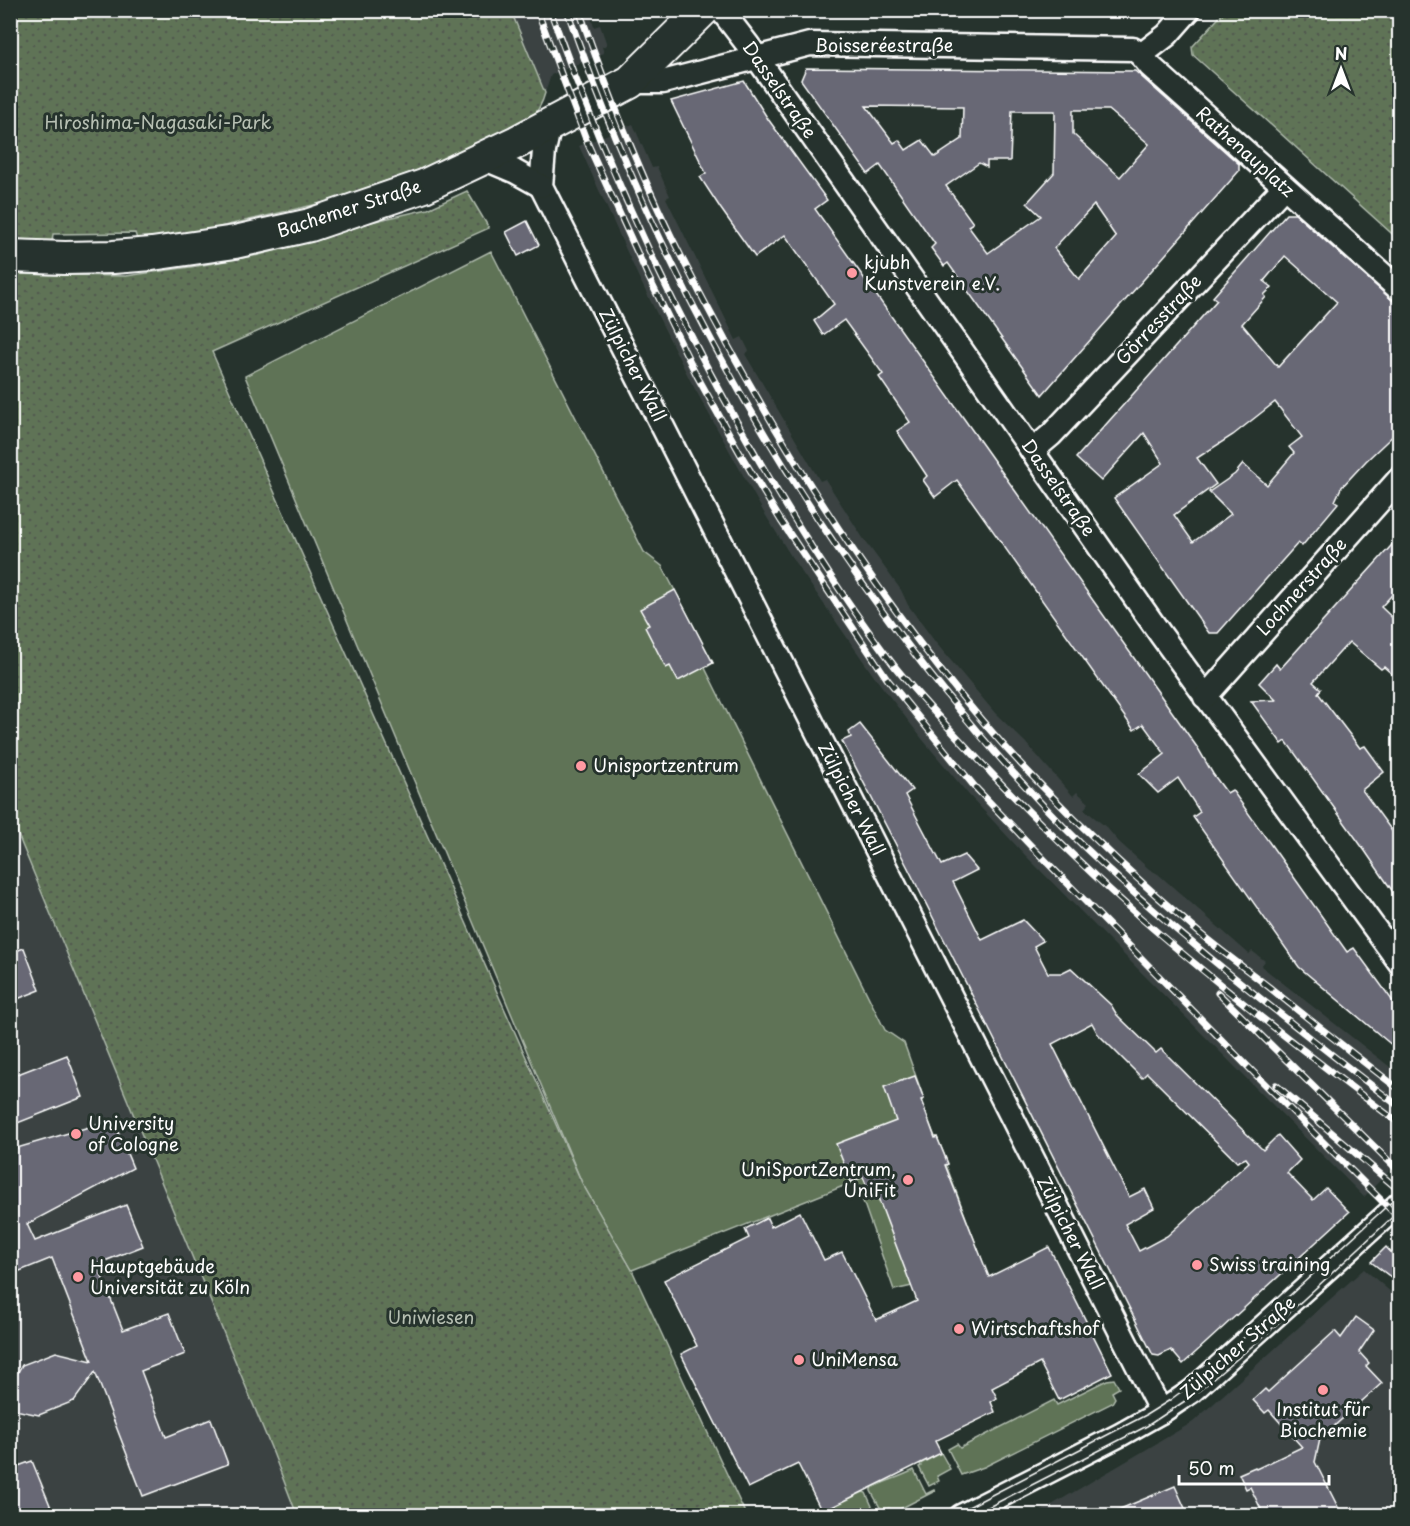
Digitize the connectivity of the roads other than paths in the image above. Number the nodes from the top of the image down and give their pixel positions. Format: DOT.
graph roads {
  1 [pos="703,10"];
  2 [pos="721,10"];
  3 [pos="1190,10"];
  4 [pos="1141,55"];
  5 [pos="757,59"];
  6 [pos="630,82"];
  7 [pos="550,124"];
  8 [pos="483,158"];
  9 [pos="541,186"];
  10 [pos="1284,187"];
  11 [pos="10,256"];
  12 [pos="1400,290"];
  13 [pos="1032,451"];
  14 [pos="1400,478"];
  15 [pos="1205,697"];
  16 [pos="1400,963"];
  17 [pos="1400,1203"];
  18 [pos="1161,1412"];
  19 [pos="961,1515"];
  1 -- 6 [label="main road, Bachemer Straße"];
  2 -- 5 [label="street, Dasselstraße"];
  3 -- 4 [label="street"];
  4 -- 5 [label="street, Boisseréestraße"];
  4 -- 10 [label="street, Rathenauplatz"];
  5 -- 6 [label="street, Boisseréestraße"];
  5 -- 13 [label="street, Dasselstraße"];
  6 -- 7 [label="main road, Bachemer Straße"];
  7 -- 8 [label="main road, Bachemer Straße"];
  7 -- 9 [label="street"];
  8 -- 9 [label="street"];
  8 -- 11 [label="main road, Bachemer Straße"];
  9 -- 18 [label="street, Zülpicher Wall"];
  10 -- 12 [label="street, Rathenauplatz"];
  10 -- 13 [label="street, Görresstraße"];
  13 -- 15 [label="street, Dasselstraße"];
  14 -- 15 [label="street, Lochnerstraße"];
  15 -- 16 [label="street, Dasselstraße"];
  17 -- 18 [label="street, Zülpicher Straße"];
  18 -- 19 [label="street, Zülpicher Straße"];
}
